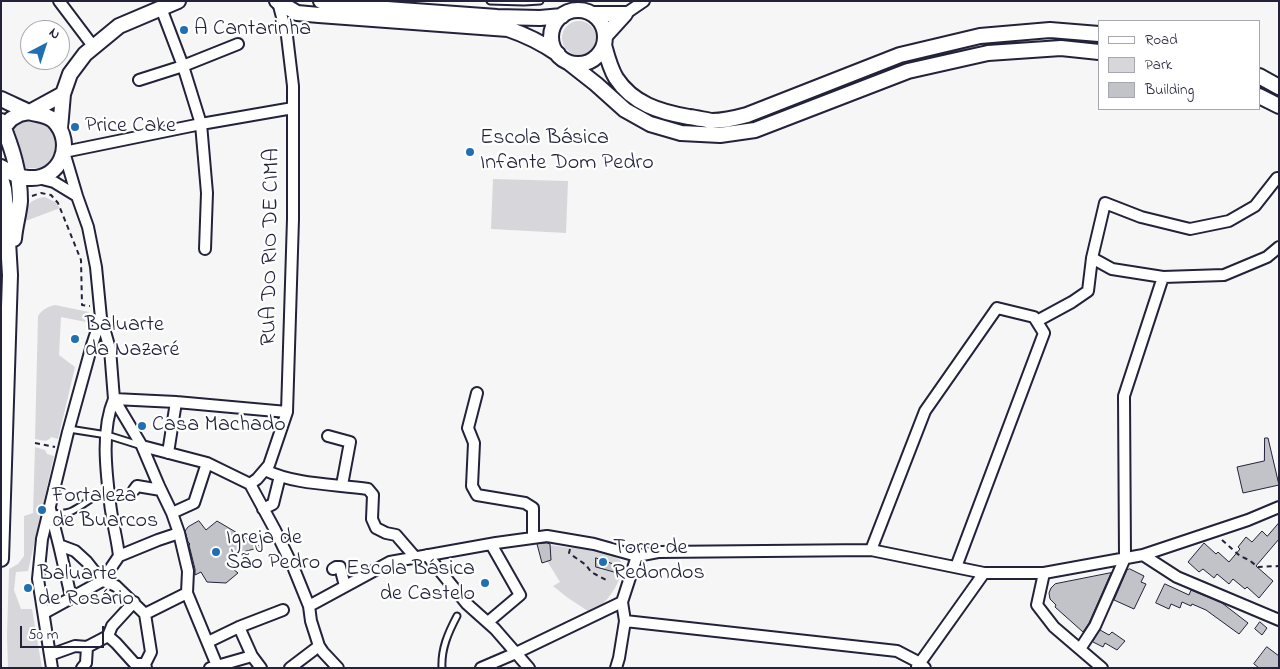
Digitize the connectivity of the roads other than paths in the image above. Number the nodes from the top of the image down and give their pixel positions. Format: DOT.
graph roads {
  1 [pos="59,1"];
  2 [pos="178,1"];
  3 [pos="278,1"];
  4 [pos="321,1"];
  5 [pos="490,1"];
  6 [pos="540,1"];
  7 [pos="641,2"];
  8 [pos="161,8"];
  9 [pos="592,14"];
  10 [pos="625,14"];
  11 [pos="562,16"];
  12 [pos="1098,34"];
  13 [pos="604,40"];
  14 [pos="238,44"];
  15 [pos="93,46"];
  16 [pos="1098,52"];
  17 [pos="563,58"];
  18 [pos="183,66"];
  19 [pos="1260,77"];
  20 [pos="139,80"];
  21 [pos="1279,87"];
  22 [pos="63,94"];
  23 [pos="1260,96"];
  24 [pos="1,99"];
  25 [pos="1279,106"];
  26 [pos="293,108"];
  27 [pos="30,112"];
  28 [pos="201,124"];
  29 [pos="2,127"];
  30 [pos="60,129"];
  31 [pos="64,152"];
  32 [pos="1,167"];
  33 [pos="18,176"];
  34 [pos="1,178"];
  35 [pos="38,178"];
  36 [pos="1279,178"];
  37 [pos="77,196"];
  38 [pos="24,202"];
  39 [pos="1279,247"];
  40 [pos="205,249"];
  41 [pos="1092,258"];
  42 [pos="10,275"];
  43 [pos="1163,277"];
  44 [pos="101,318"];
  45 [pos="1037,321"];
  46 [pos="477,393"];
  47 [pos="114,399"];
  48 [pos="176,402"];
  49 [pos="288,412"];
  50 [pos="69,428"];
  51 [pos="107,435"];
  52 [pos="328,436"];
  53 [pos="142,446"];
  54 [pos="168,453"];
  55 [pos="207,464"];
  56 [pos="266,470"];
  57 [pos="280,476"];
  58 [pos="250,484"];
  59 [pos="342,485"];
  60 [pos="134,490"];
  61 [pos="161,490"];
  62 [pos="109,493"];
  63 [pos="1279,507"];
  64 [pos="263,509"];
  65 [pos="51,510"];
  66 [pos="172,513"];
  67 [pos="179,533"];
  68 [pos="533,538"];
  69 [pos="491,544"];
  70 [pos="59,545"];
  71 [pos="871,550"];
  72 [pos="427,555"];
  73 [pos="1143,555"];
  74 [pos="119,556"];
  75 [pos="637,556"];
  76 [pos="415,557"];
  77 [pos="1125,558"];
  78 [pos="1,559"];
  79 [pos="956,567"];
  80 [pos="333,570"];
  81 [pos="984,573"];
  82 [pos="1044,573"];
  83 [pos="102,581"];
  84 [pos="345,586"];
  85 [pos="187,593"];
  86 [pos="71,597"];
  87 [pos="134,602"];
  88 [pos="622,602"];
  89 [pos="308,606"];
  90 [pos="283,610"];
  91 [pos="44,613"];
  92 [pos="145,614"];
  93 [pos="457,616"];
  94 [pos="1279,620"];
  95 [pos="625,621"];
  96 [pos="488,622"];
  97 [pos="239,627"];
  98 [pos="108,636"];
  99 [pos="208,642"];
  100 [pos="320,646"];
  101 [pos="87,647"];
  102 [pos="1080,649"];
  103 [pos="516,653"];
  104 [pos="50,654"];
  105 [pos="252,656"];
  106 [pos="146,666"];
  107 [pos="920,666"];
  108 [pos="215,667"];
  109 [pos="52,668"];
  110 [pos="82,668"];
  111 [pos="261,668"];
  112 [pos="290,668"];
  113 [pos="338,668"];
  114 [pos="442,668"];
  115 [pos="481,668"];
  116 [pos="529,668"];
  117 [pos="616,668"];
  118 [pos="1102,668"];
  1 -- 15 [label="street"];
  2 -- 8 [label="main road"];
  3 -- 17 [label="main road"];
  3 -- 26 [label="street, RUA DO RIO DE CIMA"];
  4 -- 11 [label="main road"];
  5 -- 6 [label="lane"];
  7 -- 10 [label="street"];
  8 -- 15 [label="main road"];
  8 -- 18 [label="street"];
  9 -- 10 [label="main road"];
  9 -- 11 [label="main road"];
  9 -- 13 [label="main road"];
  10 -- 13 [label="main road"];
  11 -- 17 [label="main road"];
  12 -- 13 [label="main road"];
  13 -- 17 [label="main road"];
  14 -- 18 [label="street"];
  15 -- 22 [label="main road"];
  16 -- 17 [label="main road"];
  18 -- 20 [label="street"];
  18 -- 28 [label="street"];
  19 -- 21 [label="main road"];
  22 -- 27 [label="main road"];
  22 -- 30 [label="main road"];
  23 -- 25 [label="main road"];
  24 -- 27 [label="main road"];
  26 -- 28 [label="street"];
  26 -- 49 [label="street, RUA DO RIO DE CIMA"];
  27 -- 29 [label="main road"];
  27 -- 30 [label="main road"];
  28 -- 31 [label="street"];
  28 -- 40 [label="street"];
  29 -- 33 [label="main road"];
  30 -- 31 [label="main road"];
  31 -- 35 [label="main road"];
  31 -- 37 [label="street"];
  32 -- 33 [label="main road"];
  33 -- 35 [label="main road"];
  33 -- 38 [label="main road"];
  34 -- 42 [label="main road"];
  35 -- 37 [label="street"];
  35 -- 38 [label="main road"];
  36 -- 41 [label="street"];
  37 -- 44 [label="street"];
  38 -- 42 [label="main road"];
  39 -- 43 [label="street"];
  41 -- 43 [label="street"];
  41 -- 45 [label="street"];
  42 -- 78 [label="main road"];
  43 -- 77 [label="street"];
  44 -- 47 [label="street"];
  44 -- 50 [label="street"];
  45 -- 71 [label="street"];
  45 -- 79 [label="street"];
  46 -- 68 [label="street"];
  47 -- 48 [label="street"];
  47 -- 51 [label="street"];
  47 -- 53 [label="street"];
  48 -- 49 [label="street"];
  48 -- 54 [label="street"];
  49 -- 56 [label="street, RUA DO RIO DE CIMA"];
  50 -- 51 [label="lane"];
  50 -- 65 [label="street"];
  51 -- 53 [label="lane"];
  51 -- 62 [label="street"];
  52 -- 59 [label="street"];
  53 -- 54 [label="street"];
  53 -- 61 [label="street"];
  54 -- 55 [label="street"];
  55 -- 58 [label="street"];
  55 -- 66 [label="street"];
  56 -- 57 [label="street"];
  56 -- 58 [label="street, RUA DO RIO DE CIMA"];
  57 -- 59 [label="street"];
  57 -- 64 [label="street"];
  58 -- 64 [label="street"];
  59 -- 76 [label="street"];
  60 -- 61 [label="street"];
  61 -- 66 [label="street"];
  62 -- 65 [label="lane"];
  62 -- 74 [label="street"];
  63 -- 73 [label="street"];
  64 -- 89 [label="street"];
  65 -- 70 [label="street"];
  65 -- 91 [label="street"];
  66 -- 67 [label="street"];
  67 -- 74 [label="street"];
  67 -- 85 [label="street"];
  68 -- 69 [label="street"];
  68 -- 75 [label="street"];
  69 -- 72 [label="street"];
  69 -- 96 [label="street"];
  70 -- 83 [label="street"];
  70 -- 86 [label="street"];
  71 -- 75 [label="street"];
  71 -- 79 [label="street"];
  72 -- 76 [label="street"];
  72 -- 96 [label="street"];
  73 -- 77 [label="street"];
  73 -- 94 [label="street"];
  74 -- 83 [label="street"];
  75 -- 88 [label="street"];
  76 -- 84 [label="street"];
  77 -- 82 [label="street"];
  77 -- 102 [label="street"];
  79 -- 81 [label="street"];
  80 -- 84 [label="street"];
  81 -- 82 [label="street"];
  81 -- 107 [label="street"];
  82 -- 102 [label="street"];
  83 -- 86 [label="street"];
  83 -- 87 [label="street"];
  84 -- 89 [label="street"];
  85 -- 92 [label="street"];
  85 -- 99 [label="street"];
  86 -- 91 [label="street"];
  87 -- 92 [label="street"];
  87 -- 98 [label="street"];
  88 -- 95 [label="street"];
  88 -- 103 [label="street"];
  89 -- 100 [label="street"];
  90 -- 97 [label="street"];
  91 -- 104 [label="street"];
  92 -- 106 [label="street"];
  93 -- 114 [label="lane"];
  95 -- 107 [label="street"];
  95 -- 117 [label="street"];
  96 -- 103 [label="street"];
  97 -- 99 [label="street"];
  97 -- 105 [label="street"];
  98 -- 101 [label="street"];
  98 -- 106 [label="street"];
  99 -- 108 [label="street"];
  100 -- 112 [label="street"];
  100 -- 113 [label="street"];
  101 -- 104 [label="street"];
  101 -- 110 [label="street"];
  102 -- 118 [label="street"];
  103 -- 115 [label="street"];
  103 -- 116 [label="street"];
  104 -- 109 [label="street"];
  105 -- 108 [label="street"];
  105 -- 111 [label="street"];
}
